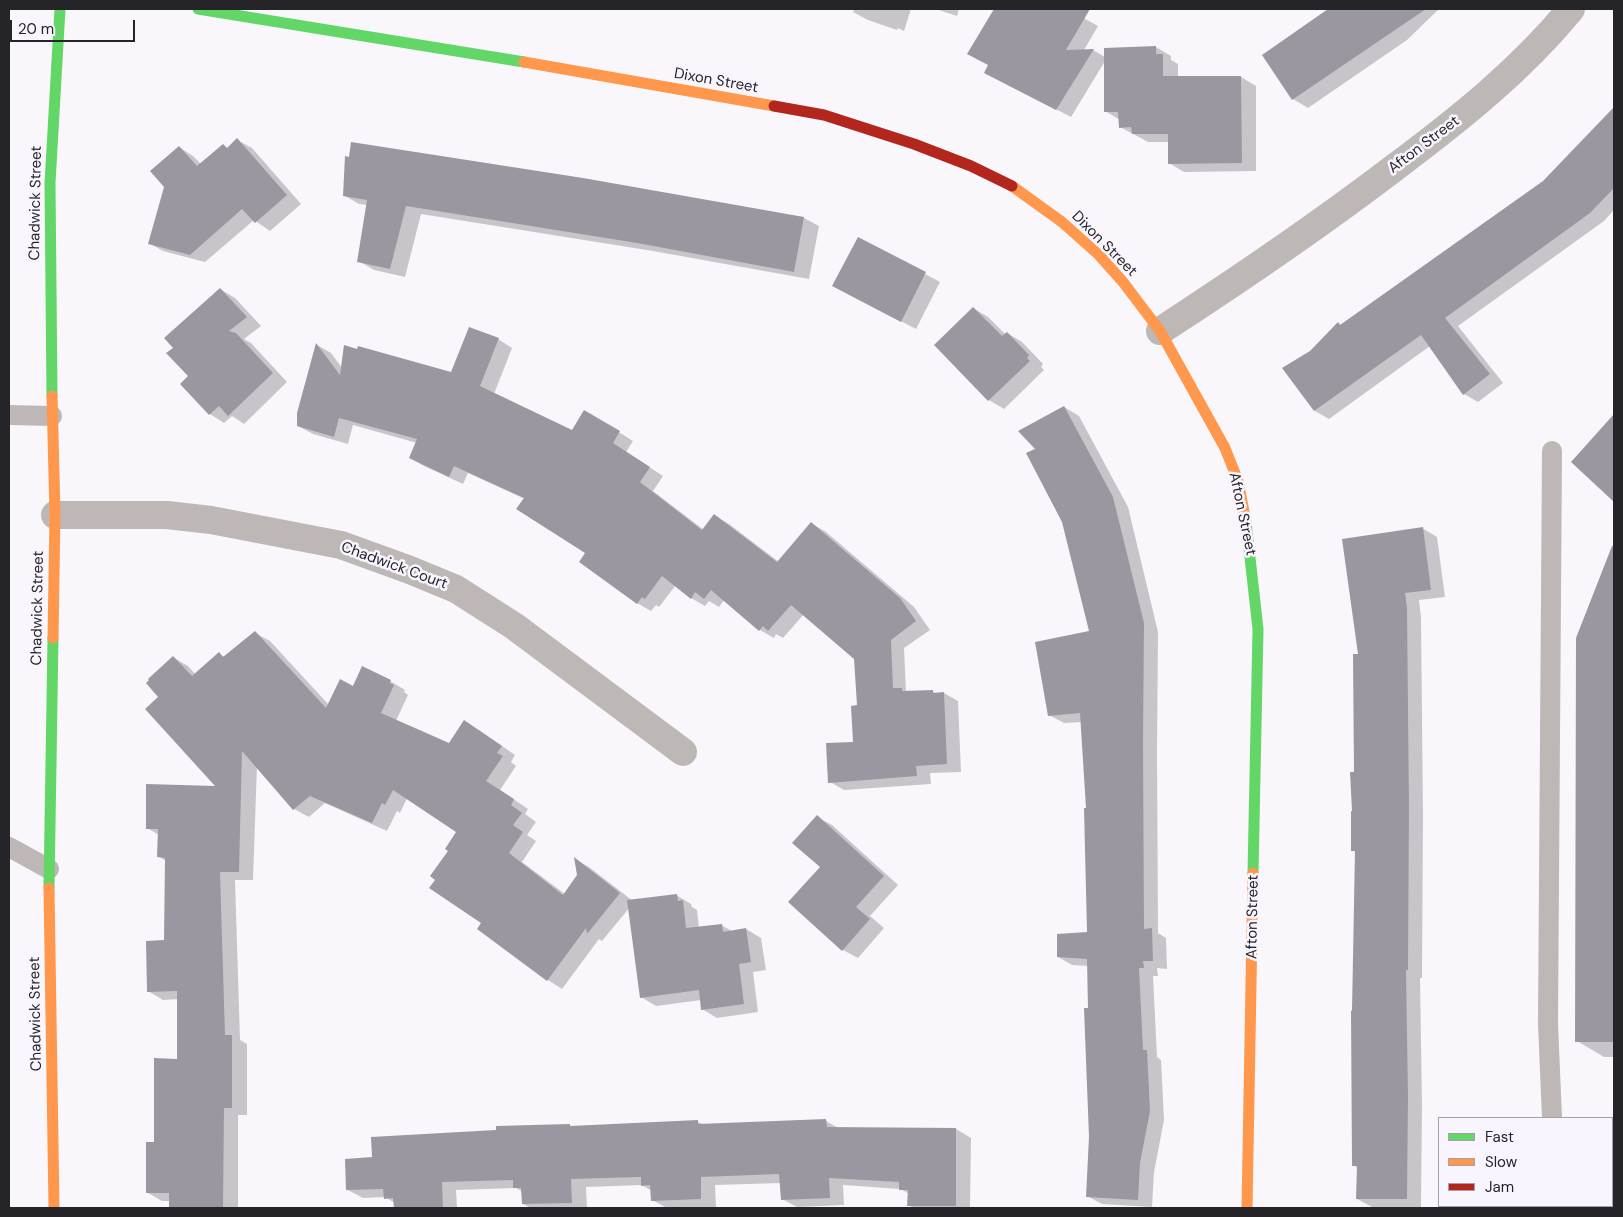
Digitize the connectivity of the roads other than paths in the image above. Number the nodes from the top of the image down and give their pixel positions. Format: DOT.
graph roads {
  1 [pos="60,9"];
  2 [pos="198,9"];
  3 [pos="1572,9"];
  4 [pos="1160,331"];
  5 [pos="9,415"];
  6 [pos="52,416"];
  7 [pos="1552,452"];
  8 [pos="55,516"];
  9 [pos="683,752"];
  10 [pos="9,847"];
  11 [pos="49,869"];
  12 [pos="1552,1117"];
  13 [pos="54,1208"];
  14 [pos="1247,1208"];
  1 -- 6 [label="street, Chadwick Street"];
  2 -- 4 [label="street, Dixon Street"];
  3 -- 4 [label="street, Afton Street"];
  4 -- 14 [label="street, Afton Street"];
  5 -- 6 [label="lane"];
  6 -- 8 [label="street, Chadwick Street"];
  7 -- 12 [label="lane"];
  8 -- 9 [label="street, Chadwick Court"];
  8 -- 11 [label="street, Chadwick Street"];
  10 -- 11 [label="lane"];
  11 -- 13 [label="street, Chadwick Street"];
}
